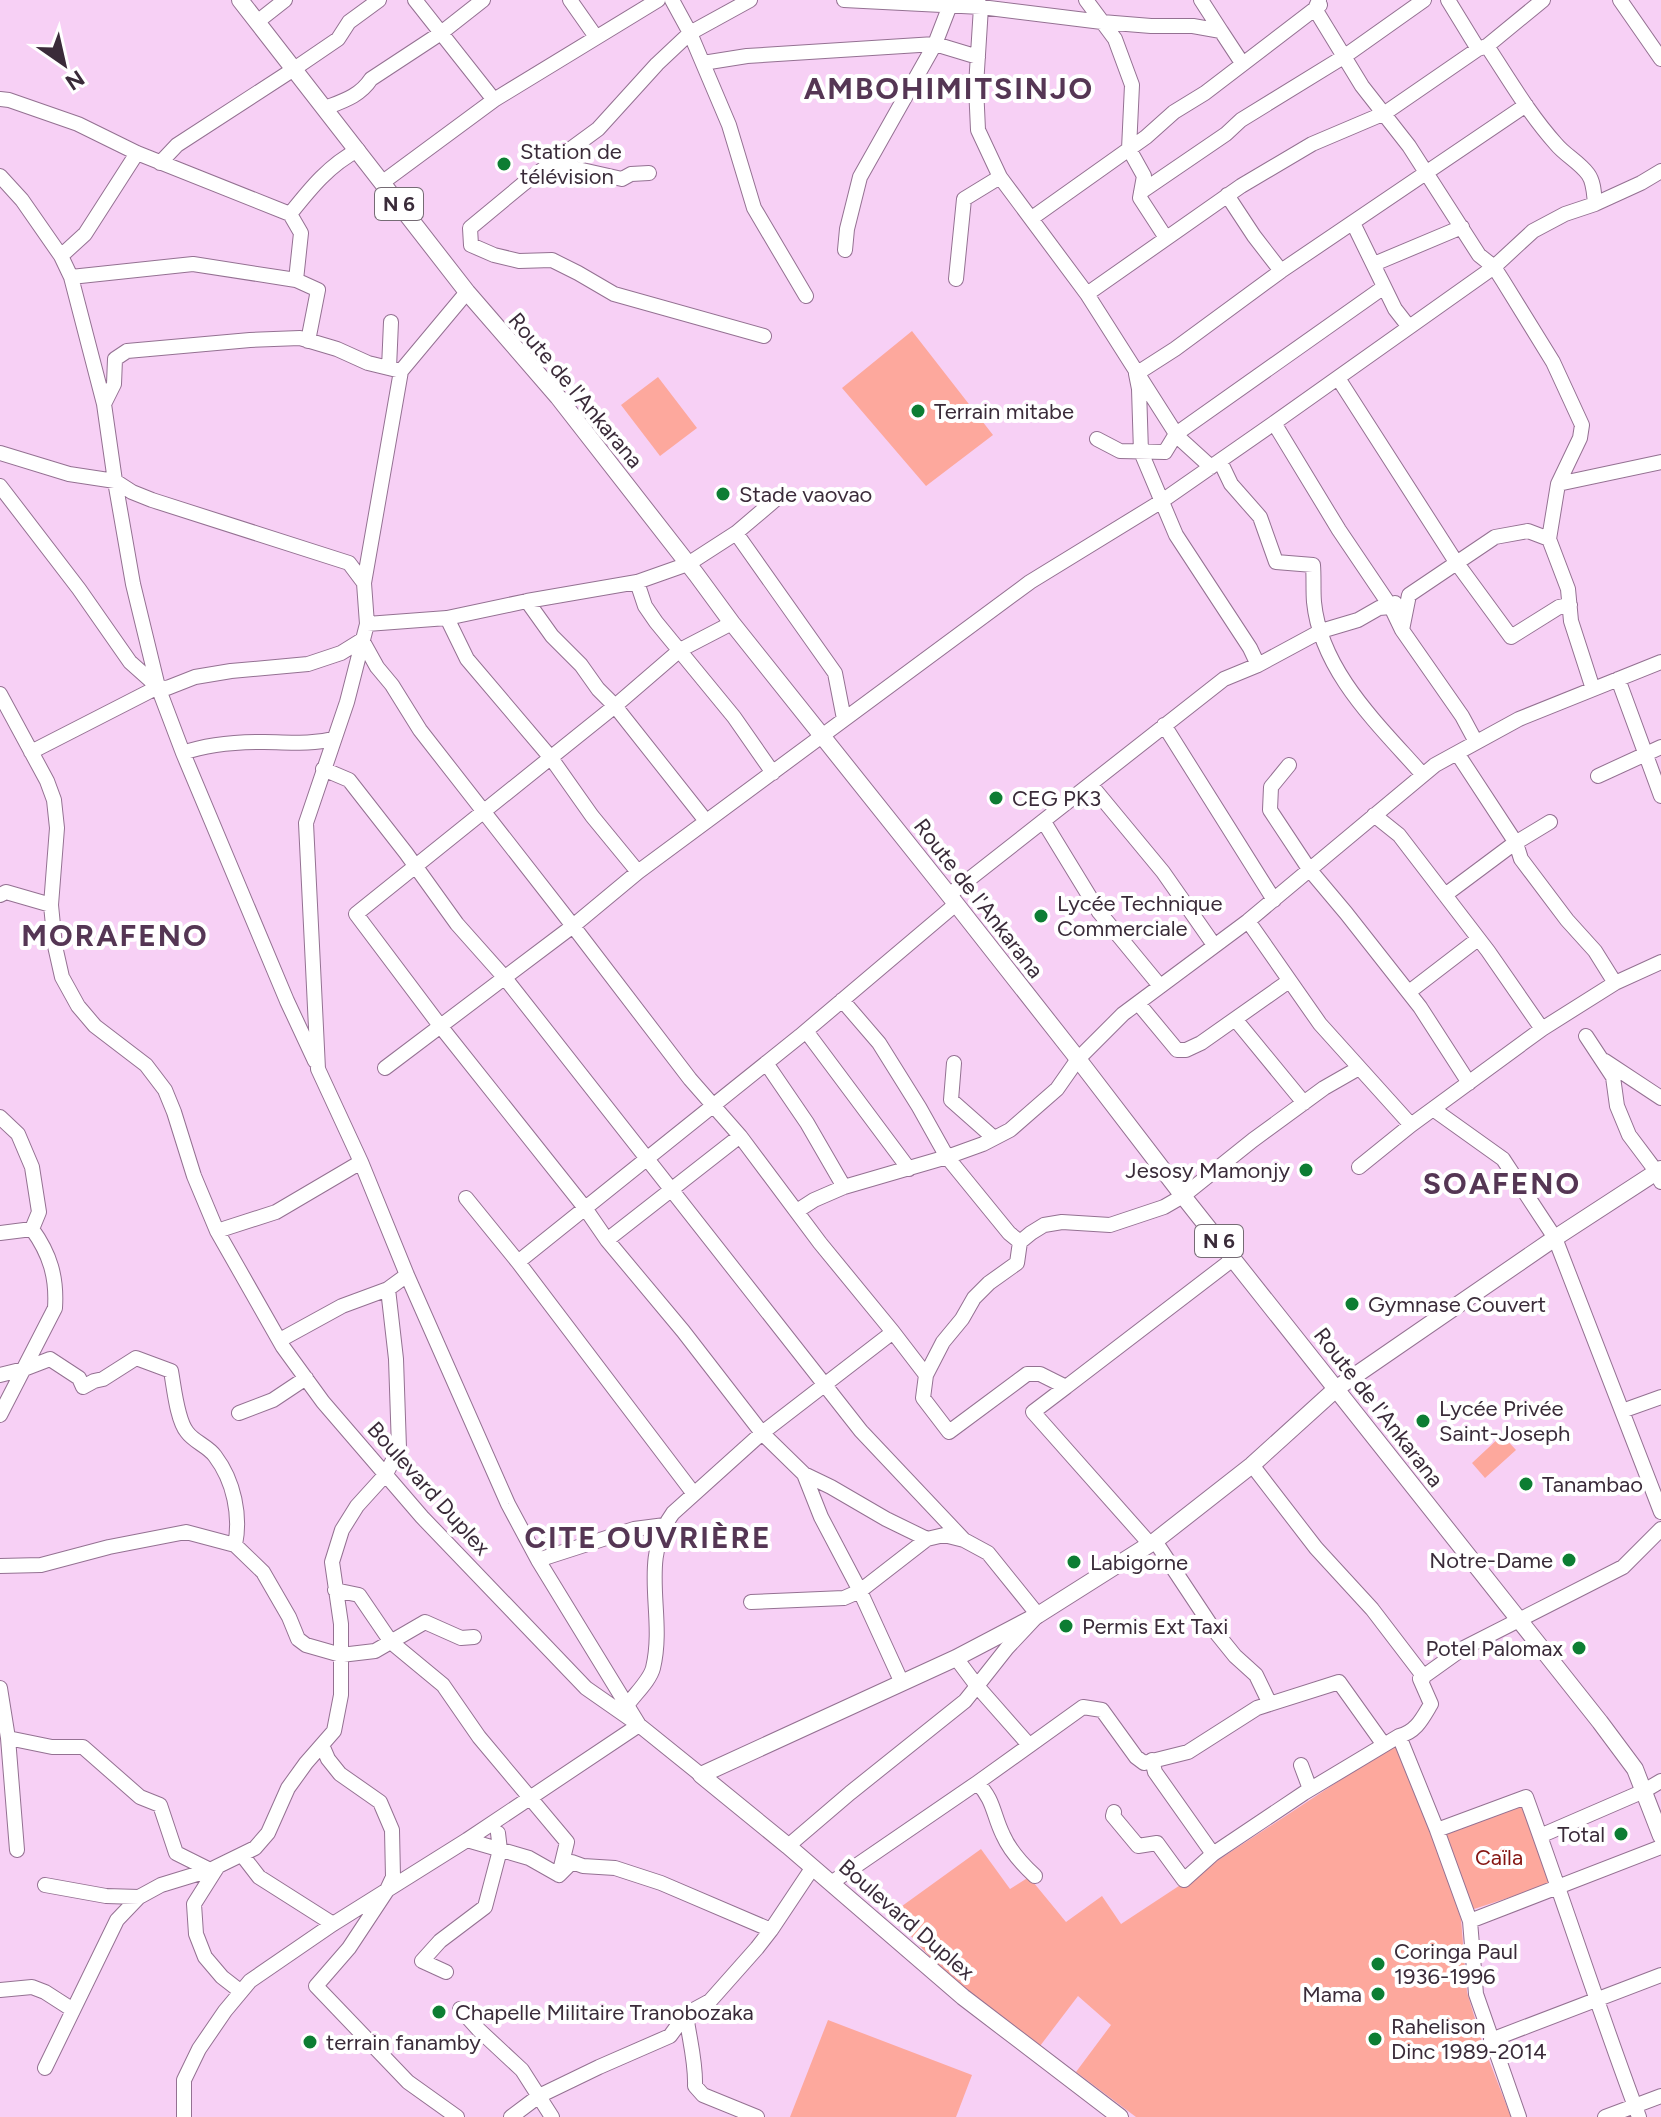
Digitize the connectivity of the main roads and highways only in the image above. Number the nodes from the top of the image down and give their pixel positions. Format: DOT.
graph roads {
  1 [pos="240,0"];
  2 [pos="1659,1174"];
  3 [pos="1337,1388"];
  4 [pos="1661,1836"];
  5 [pos="1120,2117"];
  1 -- 3 [label="main road, Route de l'Ankarana / N 6"];
  2 -- 3 [label="main road"];
  3 -- 4 [label="main road, Route de l'Ankarana / N 6"];
  3 -- 5 [label="main road, Boulevard Duplex"];
}
